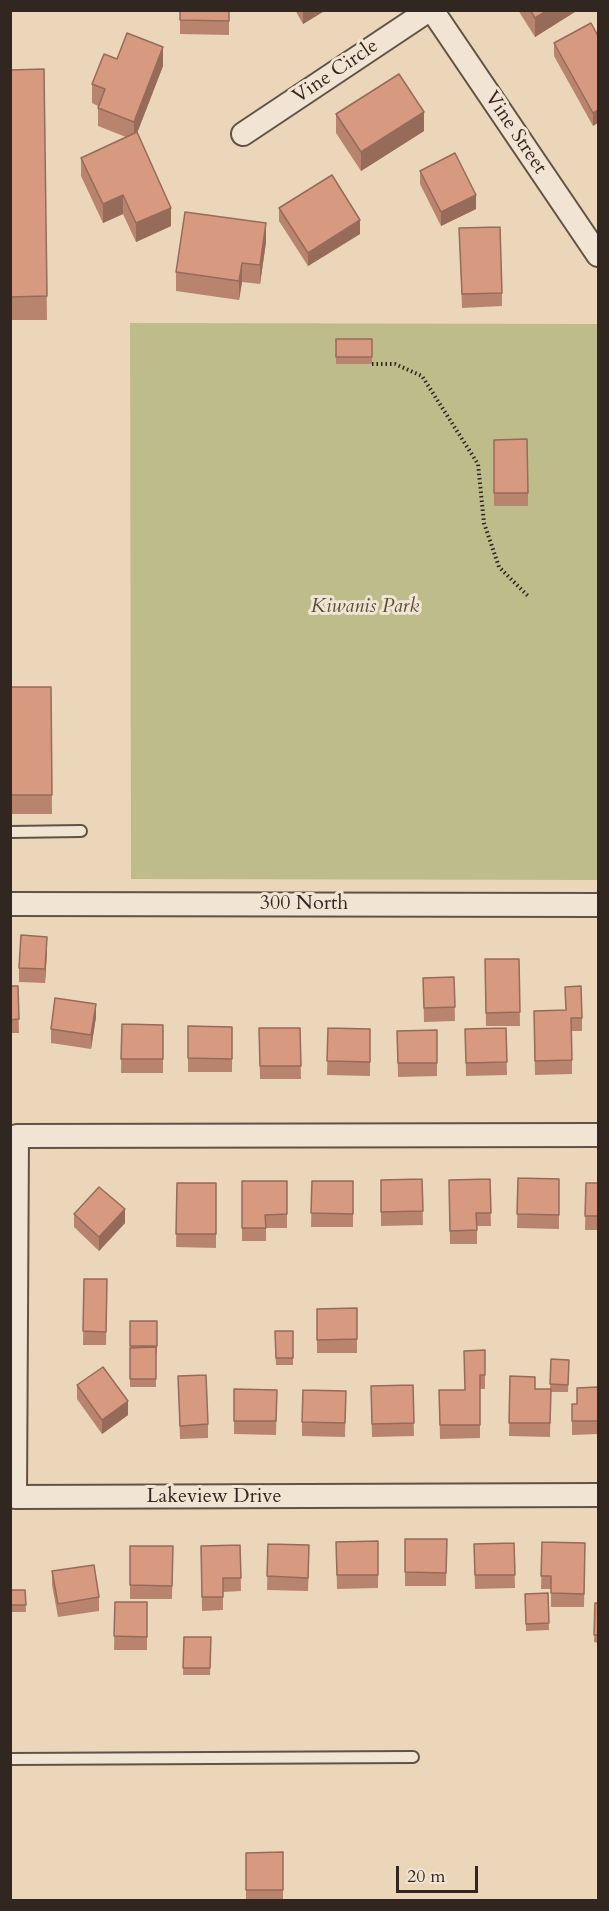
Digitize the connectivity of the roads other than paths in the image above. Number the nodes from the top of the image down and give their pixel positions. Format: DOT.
graph roads {
  1 [pos="431,10"];
  2 [pos="243,134"];
  3 [pos="598,255"];
  4 [pos="81,831"];
  5 [pos="10,832"];
  6 [pos="10,904"];
  7 [pos="598,905"];
  8 [pos="598,1135"];
  9 [pos="13,1312"];
  10 [pos="598,1495"];
  11 [pos="413,1757"];
  12 [pos="10,1759"];
  1 -- 2 [label="street, Vine Circle"];
  1 -- 3 [label="street, Vine Street"];
  4 -- 5 [label="lane"];
  6 -- 7 [label="street, 300 North"];
  8 -- 9 [label="street, Lakeview Drive"];
  9 -- 10 [label="street, Lakeview Drive"];
  11 -- 12 [label="lane"];
}
